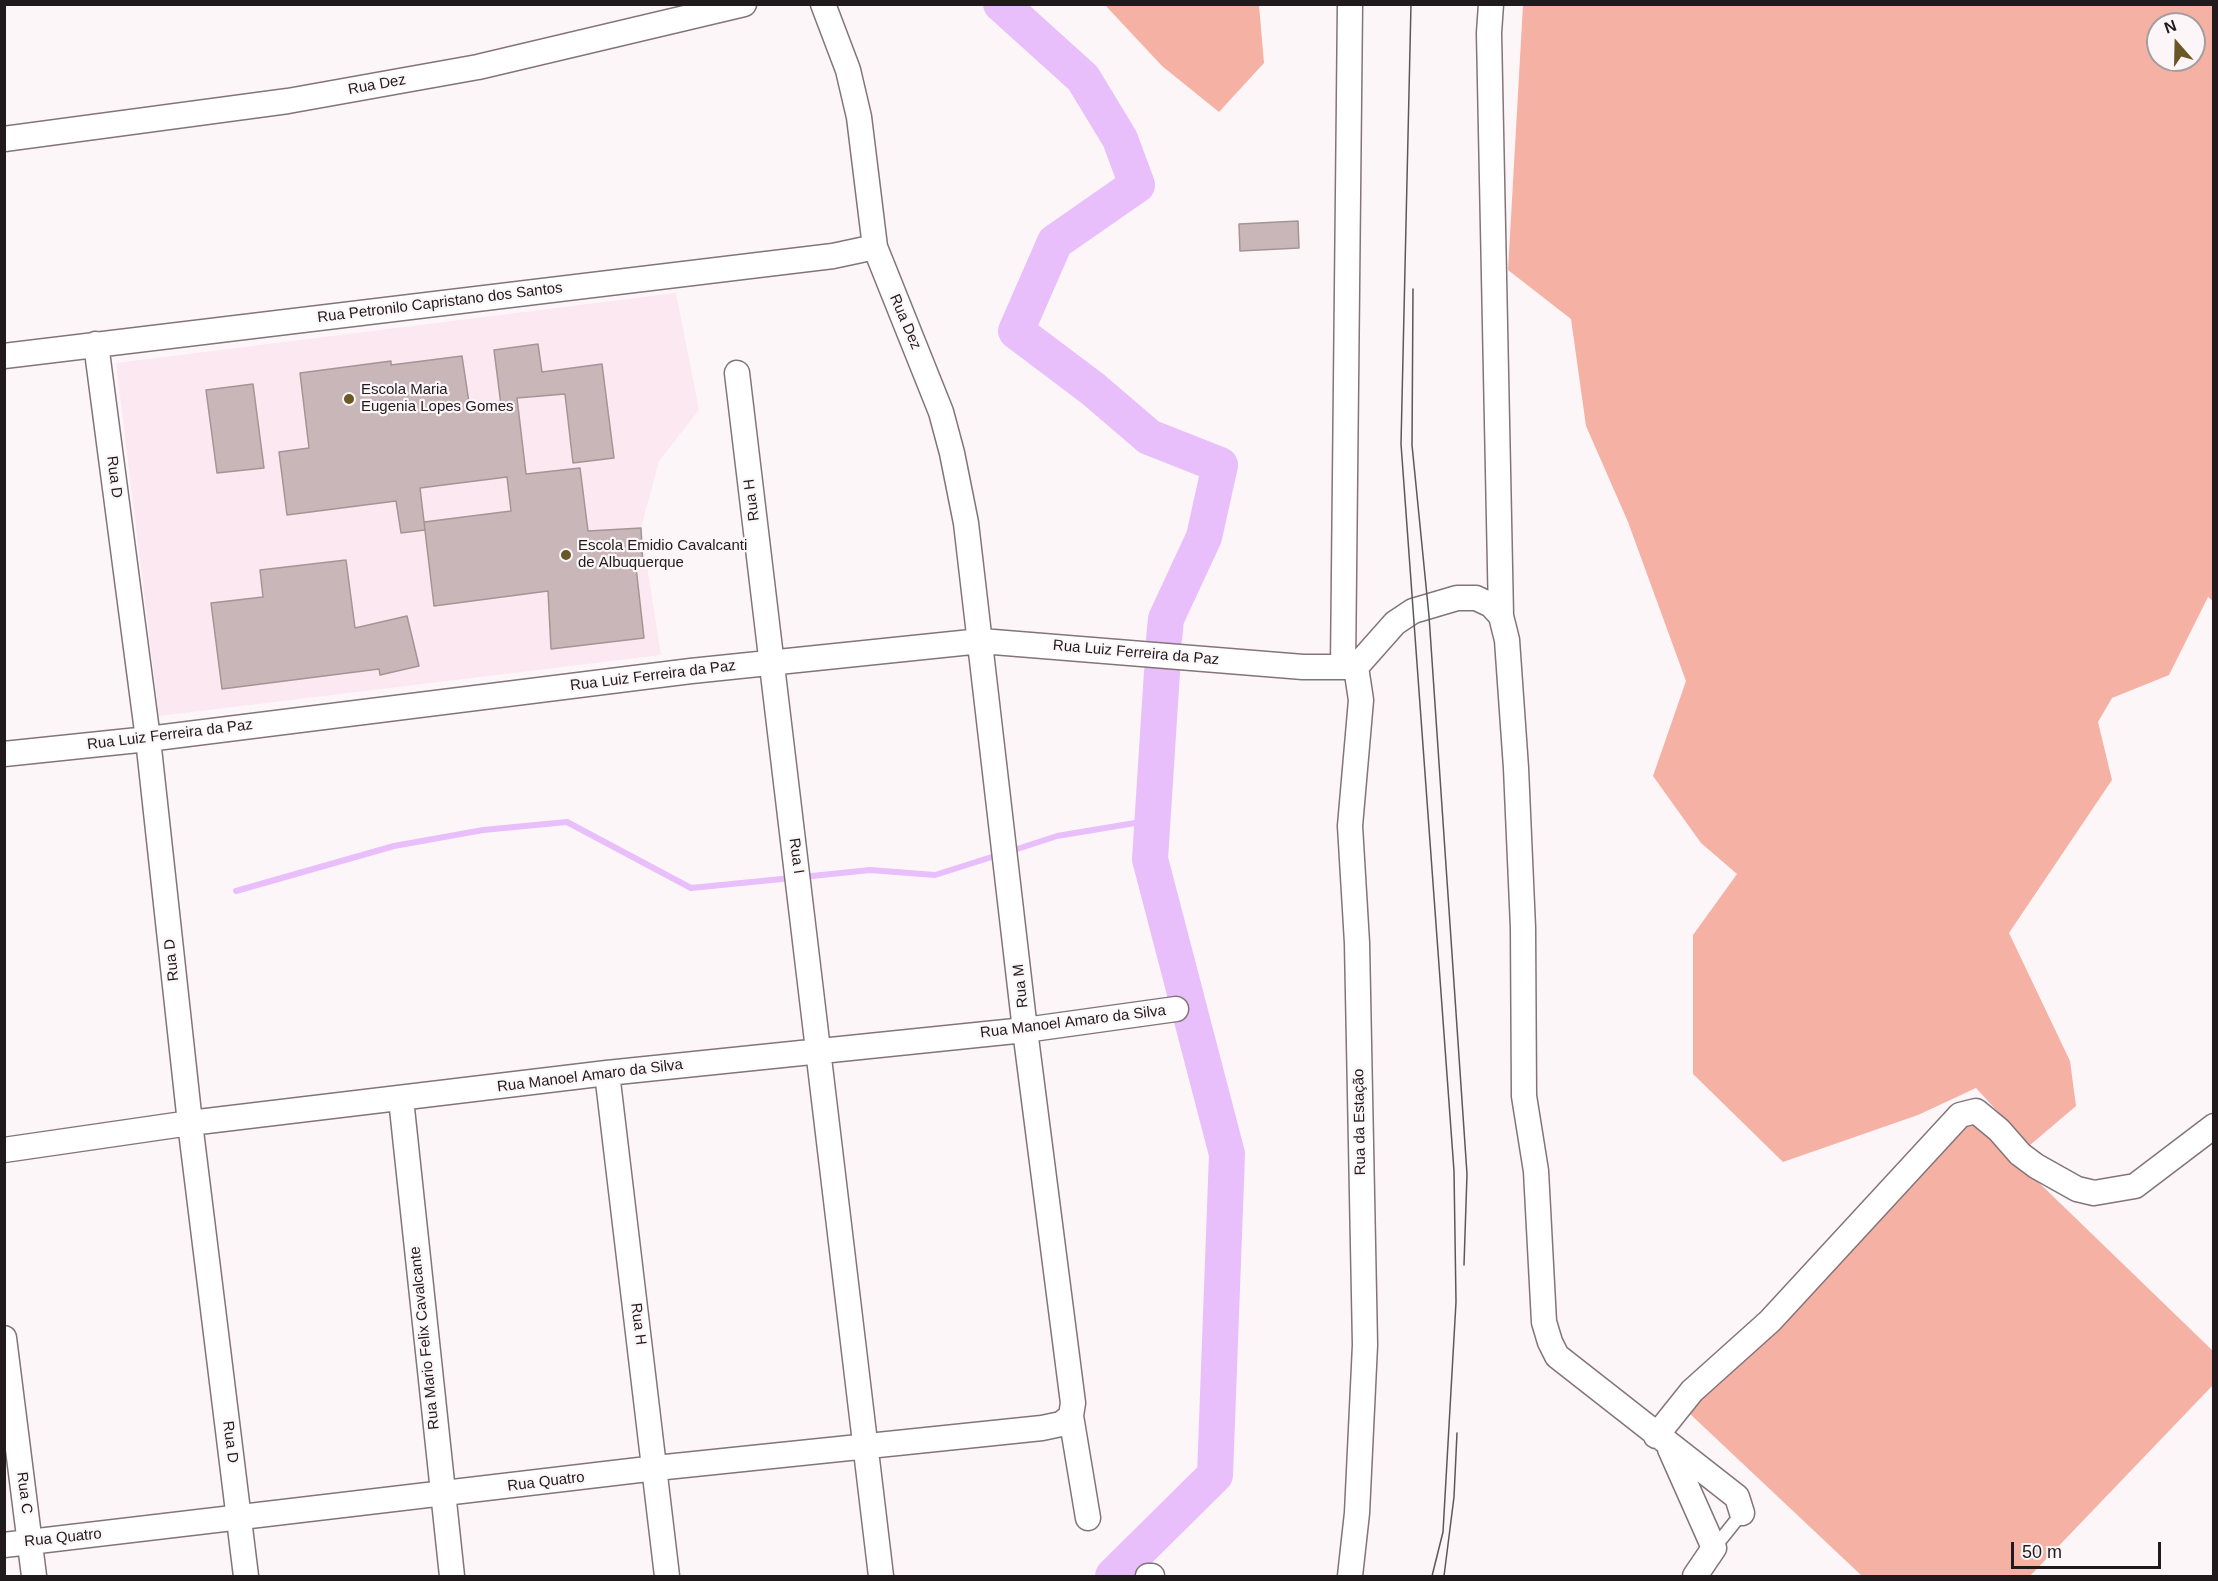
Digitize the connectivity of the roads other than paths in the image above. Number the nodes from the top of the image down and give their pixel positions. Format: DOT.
graph roads {
  1 [pos="744,4"];
  2 [pos="823,4"];
  3 [pos="1350,4"];
  4 [pos="1491,4"];
  5 [pos="4,139"];
  6 [pos="875,247"];
  7 [pos="96,344"];
  8 [pos="4,356"];
  9 [pos="737,373"];
  10 [pos="1501,616"];
  11 [pos="981,641"];
  12 [pos="771,663"];
  13 [pos="1349,667"];
  14 [pos="148,739"];
  15 [pos="4,754"];
  16 [pos="1176,1009"];
  17 [pos="1025,1030"];
  18 [pos="819,1049"];
  19 [pos="607,1073"];
  20 [pos="401,1099"];
  21 [pos="190,1123"];
  22 [pos="2214,1126"];
  23 [pos="4,1150"];
  24 [pos="4,1338"];
  25 [pos="1072,1409"];
  26 [pos="1663,1441"];
  27 [pos="864,1447"];
  28 [pos="656,1468"];
  29 [pos="441,1495"];
  30 [pos="1742,1513"];
  31 [pos="1088,1518"];
  32 [pos="240,1519"];
  33 [pos="30,1541"];
  34 [pos="4,1545"];
  35 [pos="1714,1548"];
  36 [pos="34,1576"];
  37 [pos="246,1576"];
  38 [pos="452,1576"];
  39 [pos="667,1576"];
  40 [pos="881,1576"];
  41 [pos="1350,1576"];
  42 [pos="1695,1576"];
  1 -- 5 [label="street, Rua Dez"];
  2 -- 6 [label="street, Rua Dez"];
  3 -- 13 [label="street, Rua da Estação"];
  4 -- 10 [label="street"];
  6 -- 7 [label="street, Rua Petronilo Capristano dos Santos"];
  6 -- 11 [label="street, Rua Dez"];
  7 -- 8 [label="street, Rua Petronilo Capristano dos Santos"];
  7 -- 14 [label="street, Rua D"];
  9 -- 12 [label="street, Rua H"];
  10 -- 13 [label="street"];
  10 -- 26 [label="street"];
  11 -- 12 [label="street, Rua Luiz Ferreira da Paz"];
  11 -- 13 [label="street, Rua Luiz Ferreira da Paz"];
  11 -- 17 [label="street, Rua M"];
  12 -- 14 [label="street, Rua Luiz Ferreira da Paz"];
  12 -- 18 [label="street, Rua I"];
  13 -- 41 [label="street, Rua da Estação"];
  14 -- 15 [label="street, Rua Luiz Ferreira da Paz"];
  14 -- 21 [label="street, Rua D"];
  16 -- 17 [label="street, Rua Manoel Amaro da Silva"];
  17 -- 18 [label="street, Rua Manoel Amaro da Silva"];
  17 -- 25 [label="street, Rua M"];
  18 -- 19 [label="street, Rua Manoel Amaro da Silva"];
  18 -- 27 [label="street, Rua I"];
  19 -- 20 [label="street, Rua Manoel Amaro da Silva"];
  19 -- 28 [label="street, Rua H"];
  20 -- 21 [label="street, Rua Manoel Amaro da Silva"];
  20 -- 29 [label="street, Rua Mario Felix Cavalcante"];
  21 -- 23 [label="street, Rua Manoel Amaro da Silva"];
  21 -- 32 [label="street, Rua D"];
  22 -- 26 [label="street"];
  24 -- 33 [label="street, Rua C"];
  25 -- 27 [label="street, Rua Quatro"];
  25 -- 31 [label="street, Rua M"];
  26 -- 30 [label="street"];
  26 -- 35 [label="street"];
  27 -- 28 [label="street, Rua Quatro"];
  27 -- 40 [label="street, Rua I"];
  28 -- 29 [label="street, Rua Quatro"];
  28 -- 39 [label="street, Rua H"];
  29 -- 32 [label="street, Rua Quatro"];
  29 -- 38 [label="street, Rua Mario Felix Cavalcante"];
  30 -- 35 [label="lane"];
  32 -- 33 [label="street, Rua Quatro"];
  32 -- 37 [label="street, Rua D"];
  33 -- 34 [label="street, Rua Quatro"];
  33 -- 36 [label="street, Rua C"];
  35 -- 42 [label="street"];
}
